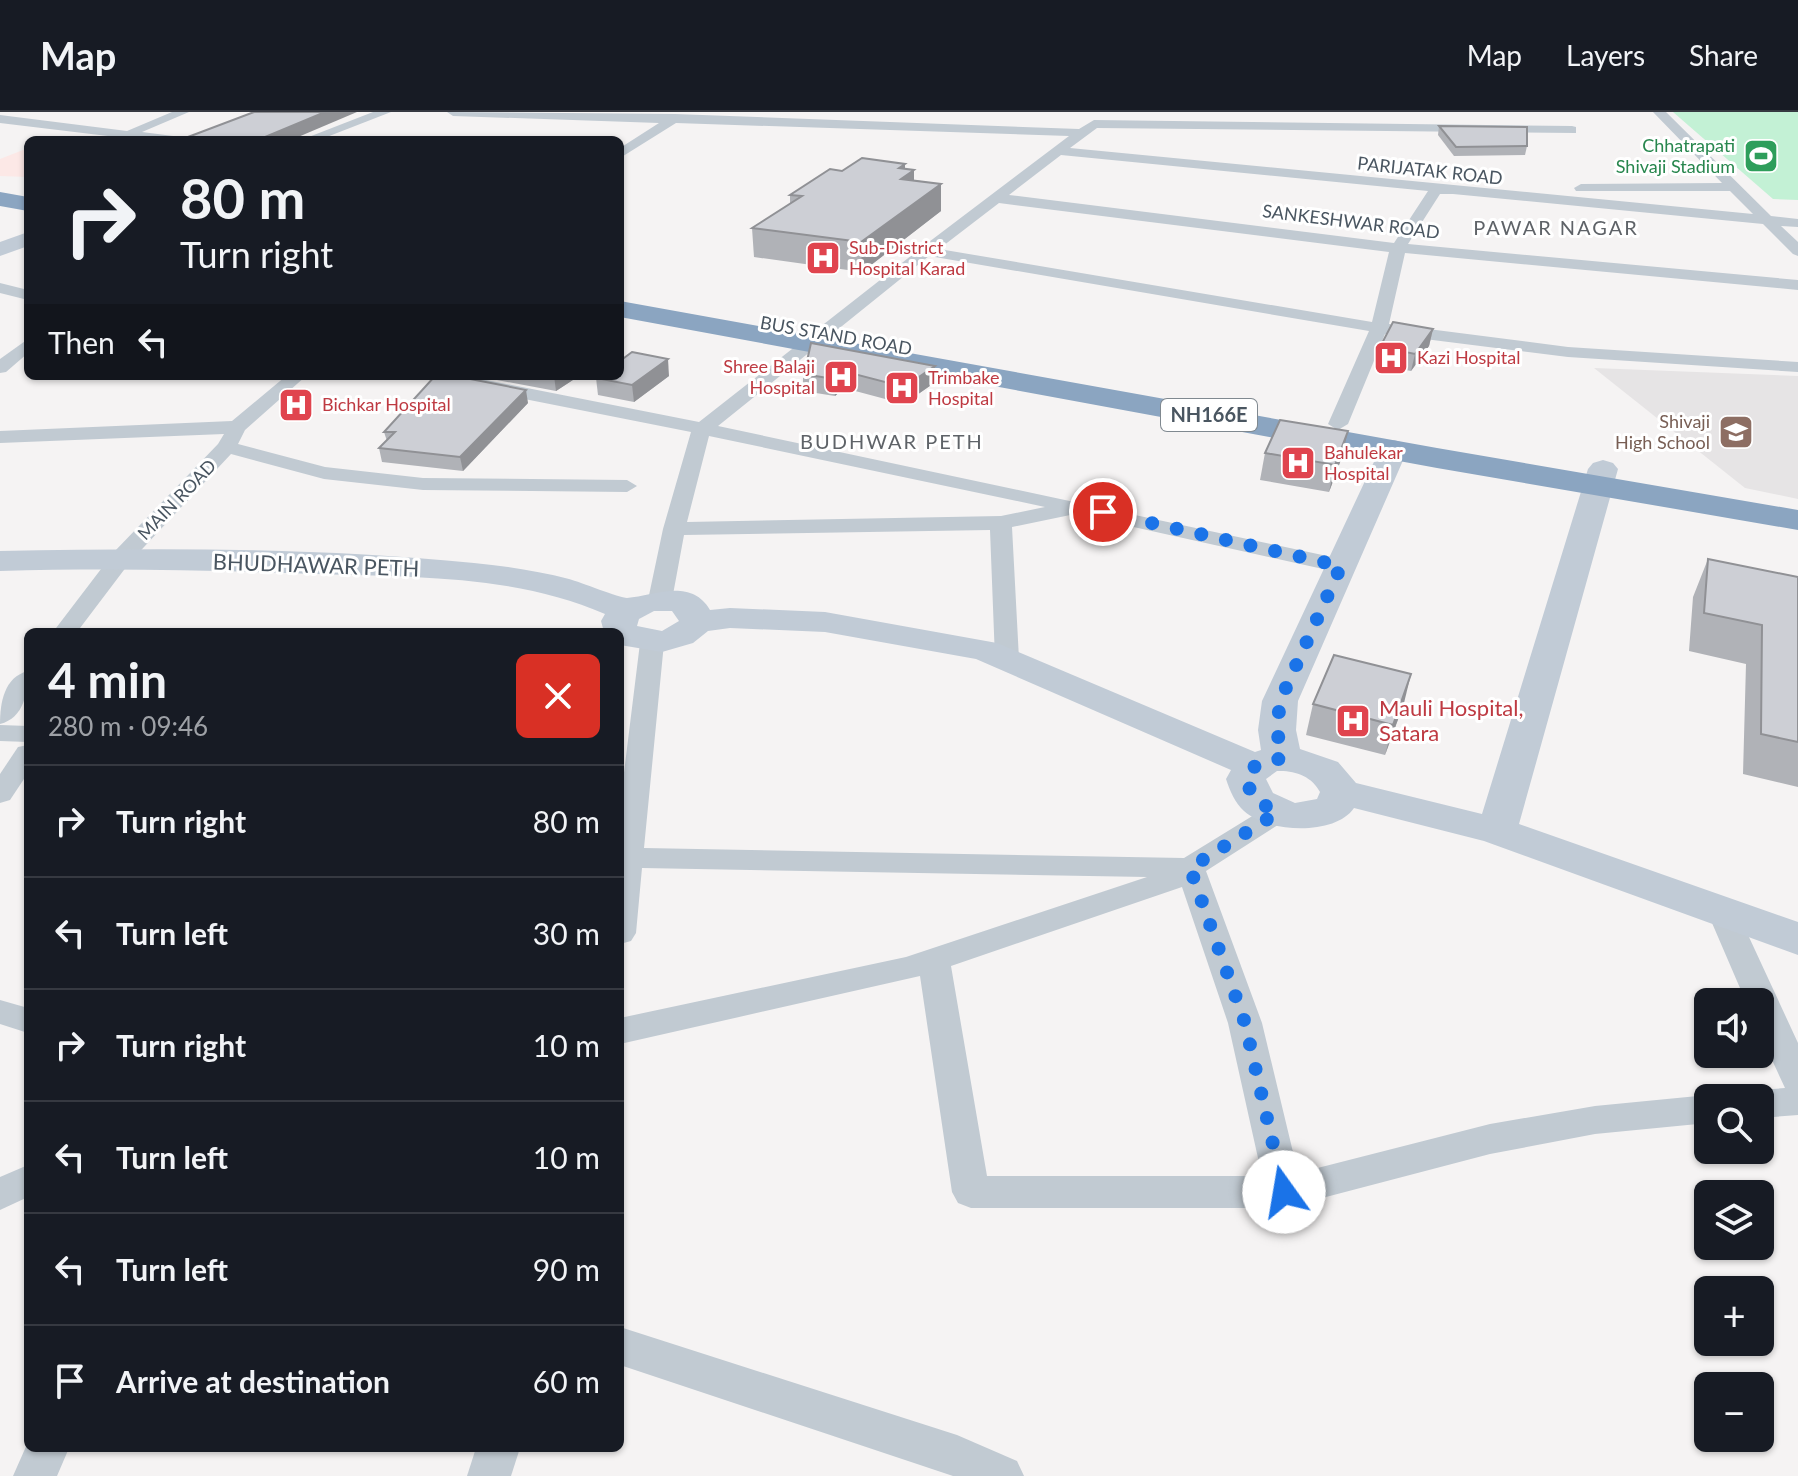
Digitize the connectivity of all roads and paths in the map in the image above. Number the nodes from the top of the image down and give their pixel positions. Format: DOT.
graph roads {
  1 [pos="183,112"];
  2 [pos="385,112"];
  3 [pos="453,112"];
  4 [pos="1659,112"];
  5 [pos="1125,117"];
  6 [pos="675,118"];
  7 [pos="0,119"];
  8 [pos="1572,130"];
  9 [pos="1082,133"];
  10 [pos="127,134"];
  11 [pos="142,136"];
  12 [pos="318,136"];
  13 [pos="624,151"];
  14 [pos="1058,151"];
  15 [pos="1736,187"];
  16 [pos="1436,190"];
  17 [pos="0,191"];
  18 [pos="24,195"];
  19 [pos="997,198"];
  20 [pos="0,199"];
  21 [pos="24,203"];
  22 [pos="1770,222"];
  23 [pos="1798,223"];
  24 [pos="24,240"];
  25 [pos="1398,248"];
  26 [pos="0,249"];
  27 [pos="926,251"];
  28 [pos="1798,251"];
  29 [pos="1798,285"];
  30 [pos="0,288"];
  31 [pos="24,294"];
  32 [pos="624,300"];
  33 [pos="624,310"];
  34 [pos="1379,328"];
  35 [pos="812,343"];
  36 [pos="24,347"];
  37 [pos="1798,367"];
  38 [pos="0,368"];
  39 [pos="292,380"];
  40 [pos="457,380"];
  41 [pos="1338,424"];
  42 [pos="237,427"];
  43 [pos="701,430"];
  44 [pos="0,437"];
  45 [pos="227,447"];
  46 [pos="1394,449"];
  47 [pos="1601,477"];
  48 [pos="627,486"];
  49 [pos="1798,503"];
  50 [pos="1078,507"];
  51 [pos="1798,520"];
  52 [pos="1001,523"];
  53 [pos="674,529"];
  54 [pos="122,557"];
  55 [pos="0,561"];
  56 [pos="1341,566"];
  57 [pos="660,600"];
  58 [pos="697,622"];
  59 [pos="68,628"];
  60 [pos="633,635"];
  61 [pos="1007,659"];
  62 [pos="24,684"];
  63 [pos="0,716"];
  64 [pos="0,733"];
  65 [pos="24,734"];
  66 [pos="24,759"];
  67 [pos="1269,762"];
  68 [pos="1340,792"];
  69 [pos="0,794"];
  70 [pos="1277,813"];
  71 [pos="1497,831"];
  72 [pos="631,858"];
  73 [pos="1190,868"];
  74 [pos="624,906"];
  75 [pos="1721,909"];
  76 [pos="1798,939"];
  77 [pos="934,960"];
  78 [pos="0,1012"];
  79 [pos="24,1020"];
  80 [pos="624,1030"];
  81 [pos="1798,1081"];
  82 [pos="1798,1101"];
  83 [pos="1774,1103"];
  84 [pos="1694,1110"];
  85 [pos="24,1182"];
  86 [pos="1284,1192"];
  87 [pos="0,1194"];
  88 [pos="624,1347"];
  89 [pos="45,1452"];
  90 [pos="497,1452"];
  91 [pos="955,1466"];
  92 [pos="35,1476"];
  93 [pos="489,1476"];
  94 [pos="1002,1476"];
  1 -- 10 [label="street"];
  2 -- 12 [label="street"];
  3 -- 6 [label="street"];
  4 -- 15 [label="street"];
  5 -- 8 [label="street"];
  5 -- 9 [label="street"];
  6 -- 9 [label="street"];
  6 -- 13 [label="street"];
  7 -- 10 [label="street"];
  9 -- 14 [label="street"];
  10 -- 11 [label="street"];
  14 -- 16 [label="street, PARIJATAK ROAD"];
  14 -- 19 [label="street"];
  15 -- 16 [label="street"];
  15 -- 22 [label="street"];
  16 -- 22 [label="street, PARIJATAK ROAD"];
  16 -- 25 [label="street"];
  17 -- 18 [label="highway"];
  19 -- 25 [label="street, SANKESHWAR ROAD"];
  19 -- 27 [label="street"];
  20 -- 21 [label="highway"];
  22 -- 23 [label="street, PARIJATAK ROAD"];
  22 -- 28 [label="street"];
  24 -- 26 [label="street"];
  25 -- 29 [label="street, SANKESHWAR ROAD"];
  25 -- 34 [label="street"];
  27 -- 34 [label="street"];
  27 -- 35 [label="street"];
  30 -- 31 [label="street"];
  32 -- 35 [label="highway, BUS STAND ROAD / NH166E"];
  33 -- 35 [label="highway, NH166E"];
  34 -- 37 [label="street"];
  34 -- 41 [label="street"];
  35 -- 41 [label="highway, BUS STAND ROAD / NH166E"];
  35 -- 43 [label="street"];
  35 -- 46 [label="highway, NH166E"];
  36 -- 38 [label="street"];
  39 -- 42 [label="street, MAIN ROAD"];
  40 -- 43 [label="street"];
  41 -- 47 [label="highway, NH166E"];
  42 -- 44 [label="street"];
  42 -- 45 [label="street, MAIN ROAD"];
  43 -- 50 [label="street"];
  43 -- 53 [label="street"];
  45 -- 48 [label="street"];
  45 -- 54 [label="street, MAIN ROAD"];
  46 -- 47 [label="highway, NH166E"];
  46 -- 56 [label="street"];
  47 -- 49 [label="highway, NH166E"];
  47 -- 51 [label="highway, NH166E"];
  47 -- 71 [label="street"];
  50 -- 52 [label="street"];
  50 -- 56 [label="street"];
  52 -- 53 [label="street"];
  52 -- 61 [label="street"];
  53 -- 57 [label="street"];
  54 -- 55 [label="street, BHUDHAWAR PETH"];
  54 -- 59 [label="street, MAIN ROAD"];
  54 -- 60 [label="street, BHUDHAWAR PETH"];
  56 -- 67 [label="street"];
  57 -- 58 [label="street"];
  57 -- 60 [label="street"];
  58 -- 60 [label="street"];
  58 -- 61 [label="street"];
  60 -- 72 [label="street"];
  61 -- 67 [label="street"];
  62 -- 63 [label="street"];
  64 -- 65 [label="street"];
  66 -- 69 [label="street"];
  67 -- 68 [label="street"];
  67 -- 70 [label="street"];
  68 -- 70 [label="street"];
  68 -- 71 [label="street"];
  70 -- 73 [label="street"];
  71 -- 75 [label="street"];
  72 -- 73 [label="street"];
  72 -- 74 [label="street"];
  73 -- 77 [label="street"];
  73 -- 86 [label="street"];
  75 -- 76 [label="street"];
  75 -- 81 [label="street"];
  77 -- 80 [label="street"];
  77 -- 86 [label="street"];
  78 -- 79 [label="street"];
  82 -- 83 [label="street"];
  84 -- 86 [label="street"];
  85 -- 87 [label="street"];
  88 -- 91 [label="street"];
  89 -- 92 [label="street"];
  90 -- 93 [label="street"];
  91 -- 94 [label="street"];
}
